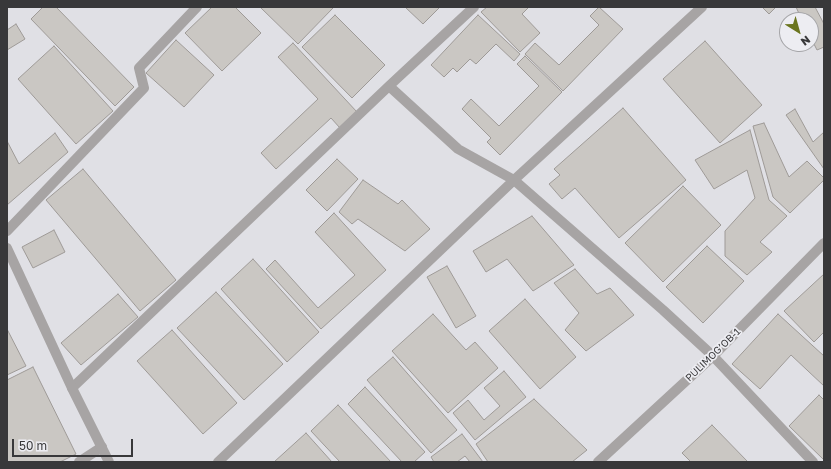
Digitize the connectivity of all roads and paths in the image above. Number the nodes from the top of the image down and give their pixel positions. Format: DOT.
graph roads {
  1 [pos="197,7"];
  2 [pos="474,7"];
  3 [pos="702,7"];
  4 [pos="389,86"];
  5 [pos="514,180"];
  6 [pos="7,232"];
  7 [pos="824,243"];
  8 [pos="7,248"];
  9 [pos="713,356"];
  10 [pos="72,388"];
  11 [pos="102,447"];
  12 [pos="79,462"];
  13 [pos="109,462"];
  14 [pos="218,462"];
  15 [pos="598,462"];
  16 [pos="813,462"];
  1 -- 6 [label="street"];
  2 -- 4 [label="street"];
  3 -- 5 [label="street"];
  4 -- 5 [label="street"];
  4 -- 10 [label="street"];
  5 -- 9 [label="street"];
  5 -- 14 [label="street"];
  7 -- 9 [label="street, PULIMOG’OB-1"];
  8 -- 10 [label="street"];
  9 -- 15 [label="street, PULIMOG’OB-1"];
  9 -- 16 [label="street"];
  10 -- 11 [label="street"];
  11 -- 12 [label="street"];
  11 -- 13 [label="street"];
}
